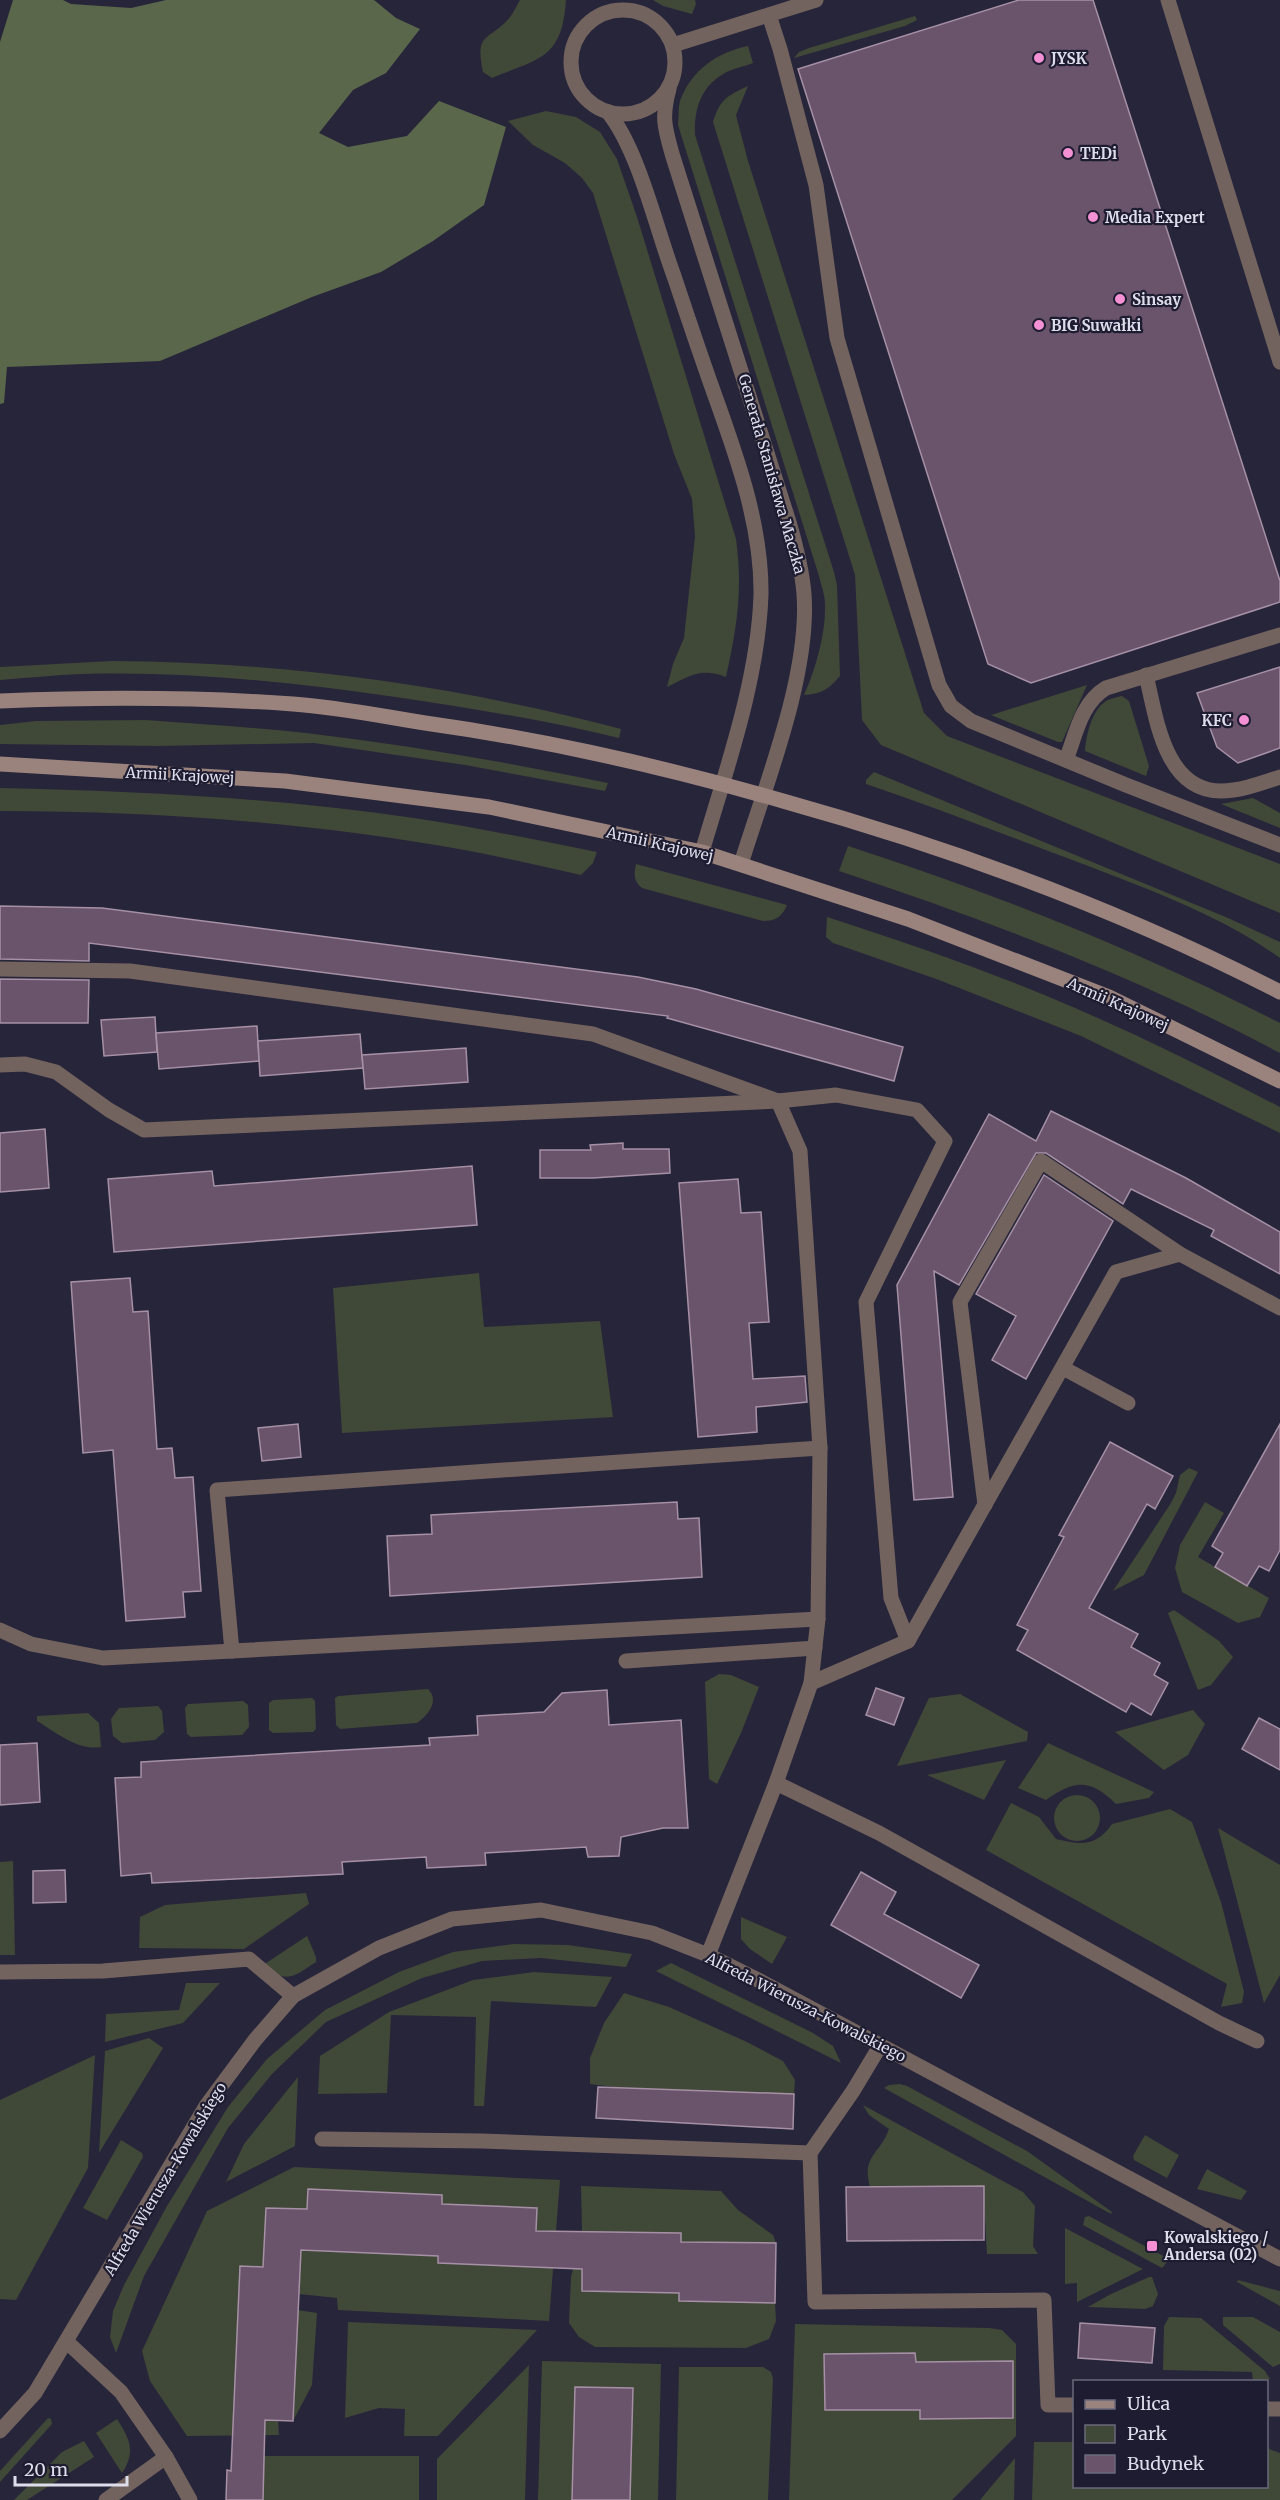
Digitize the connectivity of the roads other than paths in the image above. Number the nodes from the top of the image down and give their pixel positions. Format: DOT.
graph roads {
  1 [pos="816,0"];
  2 [pos="1168,0"];
  3 [pos="769,15"];
  4 [pos="673,45"];
  5 [pos="669,89"];
  6 [pos="608,112"];
  7 [pos="1280,362"];
  8 [pos="1280,635"];
  9 [pos="1146,675"];
  10 [pos="0,700"];
  11 [pos="1066,760"];
  12 [pos="0,764"];
  13 [pos="1280,777"];
  14 [pos="723,783"];
  15 [pos="762,795"];
  16 [pos="1280,845"];
  17 [pos="702,852"];
  18 [pos="741,864"];
  19 [pos="0,969"];
  20 [pos="1280,992"];
  21 [pos="0,1065"];
  22 [pos="1280,1081"];
  23 [pos="778,1101"];
  24 [pos="1180,1254"];
  25 [pos="1280,1308"];
  26 [pos="1062,1368"];
  27 [pos="1128,1403"];
  28 [pos="820,1448"];
  29 [pos="985,1504"];
  30 [pos="818,1619"];
  31 [pos="0,1630"];
  32 [pos="908,1641"];
  33 [pos="815,1648"];
  34 [pos="232,1651"];
  35 [pos="626,1661"];
  36 [pos="811,1683"];
  37 [pos="776,1783"];
  38 [pos="708,1955"];
  39 [pos="0,1971"];
  40 [pos="293,1996"];
  41 [pos="1257,2041"];
  42 [pos="880,2046"];
  43 [pos="322,2139"];
  44 [pos="810,2153"];
  45 [pos="1280,2259"];
  46 [pos="67,2342"];
  47 [pos="1073,2405"];
  48 [pos="0,2431"];
  49 [pos="166,2457"];
  50 [pos="106,2500"];
  51 [pos="190,2500"];
  1 -- 3 [label="street"];
  2 -- 7 [label="street"];
  3 -- 4 [label="street"];
  3 -- 11 [label="street"];
  4 -- 5 [label="street"];
  4 -- 6 [label="street"];
  5 -- 6 [label="street"];
  5 -- 15 [label="street, Generała Stanisława Maczka"];
  6 -- 14 [label="street, Generała Stanisława Maczka"];
  8 -- 9 [label="street"];
  9 -- 11 [label="street"];
  9 -- 13 [label="street"];
  10 -- 14 [label="main road"];
  11 -- 16 [label="street"];
  12 -- 17 [label="main road, Armii Krajowej"];
  14 -- 15 [label="main road"];
  14 -- 17 [label="street, Generała Stanisława Maczka"];
  15 -- 18 [label="street, Generała Stanisława Maczka"];
  15 -- 20 [label="main road"];
  17 -- 18 [label="main road, Armii Krajowej"];
  18 -- 22 [label="main road, Armii Krajowej"];
  19 -- 23 [label="street"];
  21 -- 23 [label="street"];
  23 -- 28 [label="street"];
  23 -- 32 [label="street"];
  24 -- 25 [label="street"];
  24 -- 26 [label="street"];
  24 -- 29 [label="street"];
  26 -- 27 [label="street"];
  26 -- 29 [label="street"];
  28 -- 30 [label="street"];
  28 -- 34 [label="street"];
  29 -- 32 [label="street"];
  30 -- 33 [label="street"];
  30 -- 34 [label="street"];
  31 -- 34 [label="street"];
  32 -- 36 [label="street"];
  33 -- 35 [label="street"];
  33 -- 36 [label="street"];
  36 -- 37 [label="street"];
  37 -- 38 [label="street"];
  37 -- 41 [label="street"];
  38 -- 40 [label="street, Alfreda Wierusza-Kowalskiego"];
  38 -- 42 [label="street, Alfreda Wierusza-Kowalskiego"];
  39 -- 40 [label="street"];
  40 -- 46 [label="street, Alfreda Wierusza-Kowalskiego"];
  42 -- 44 [label="street"];
  42 -- 45 [label="street, Alfreda Wierusza-Kowalskiego"];
  43 -- 44 [label="street"];
  44 -- 47 [label="street"];
  46 -- 48 [label="street, Alfreda Wierusza-Kowalskiego"];
  46 -- 49 [label="street"];
  49 -- 50 [label="street"];
  49 -- 51 [label="street"];
}
